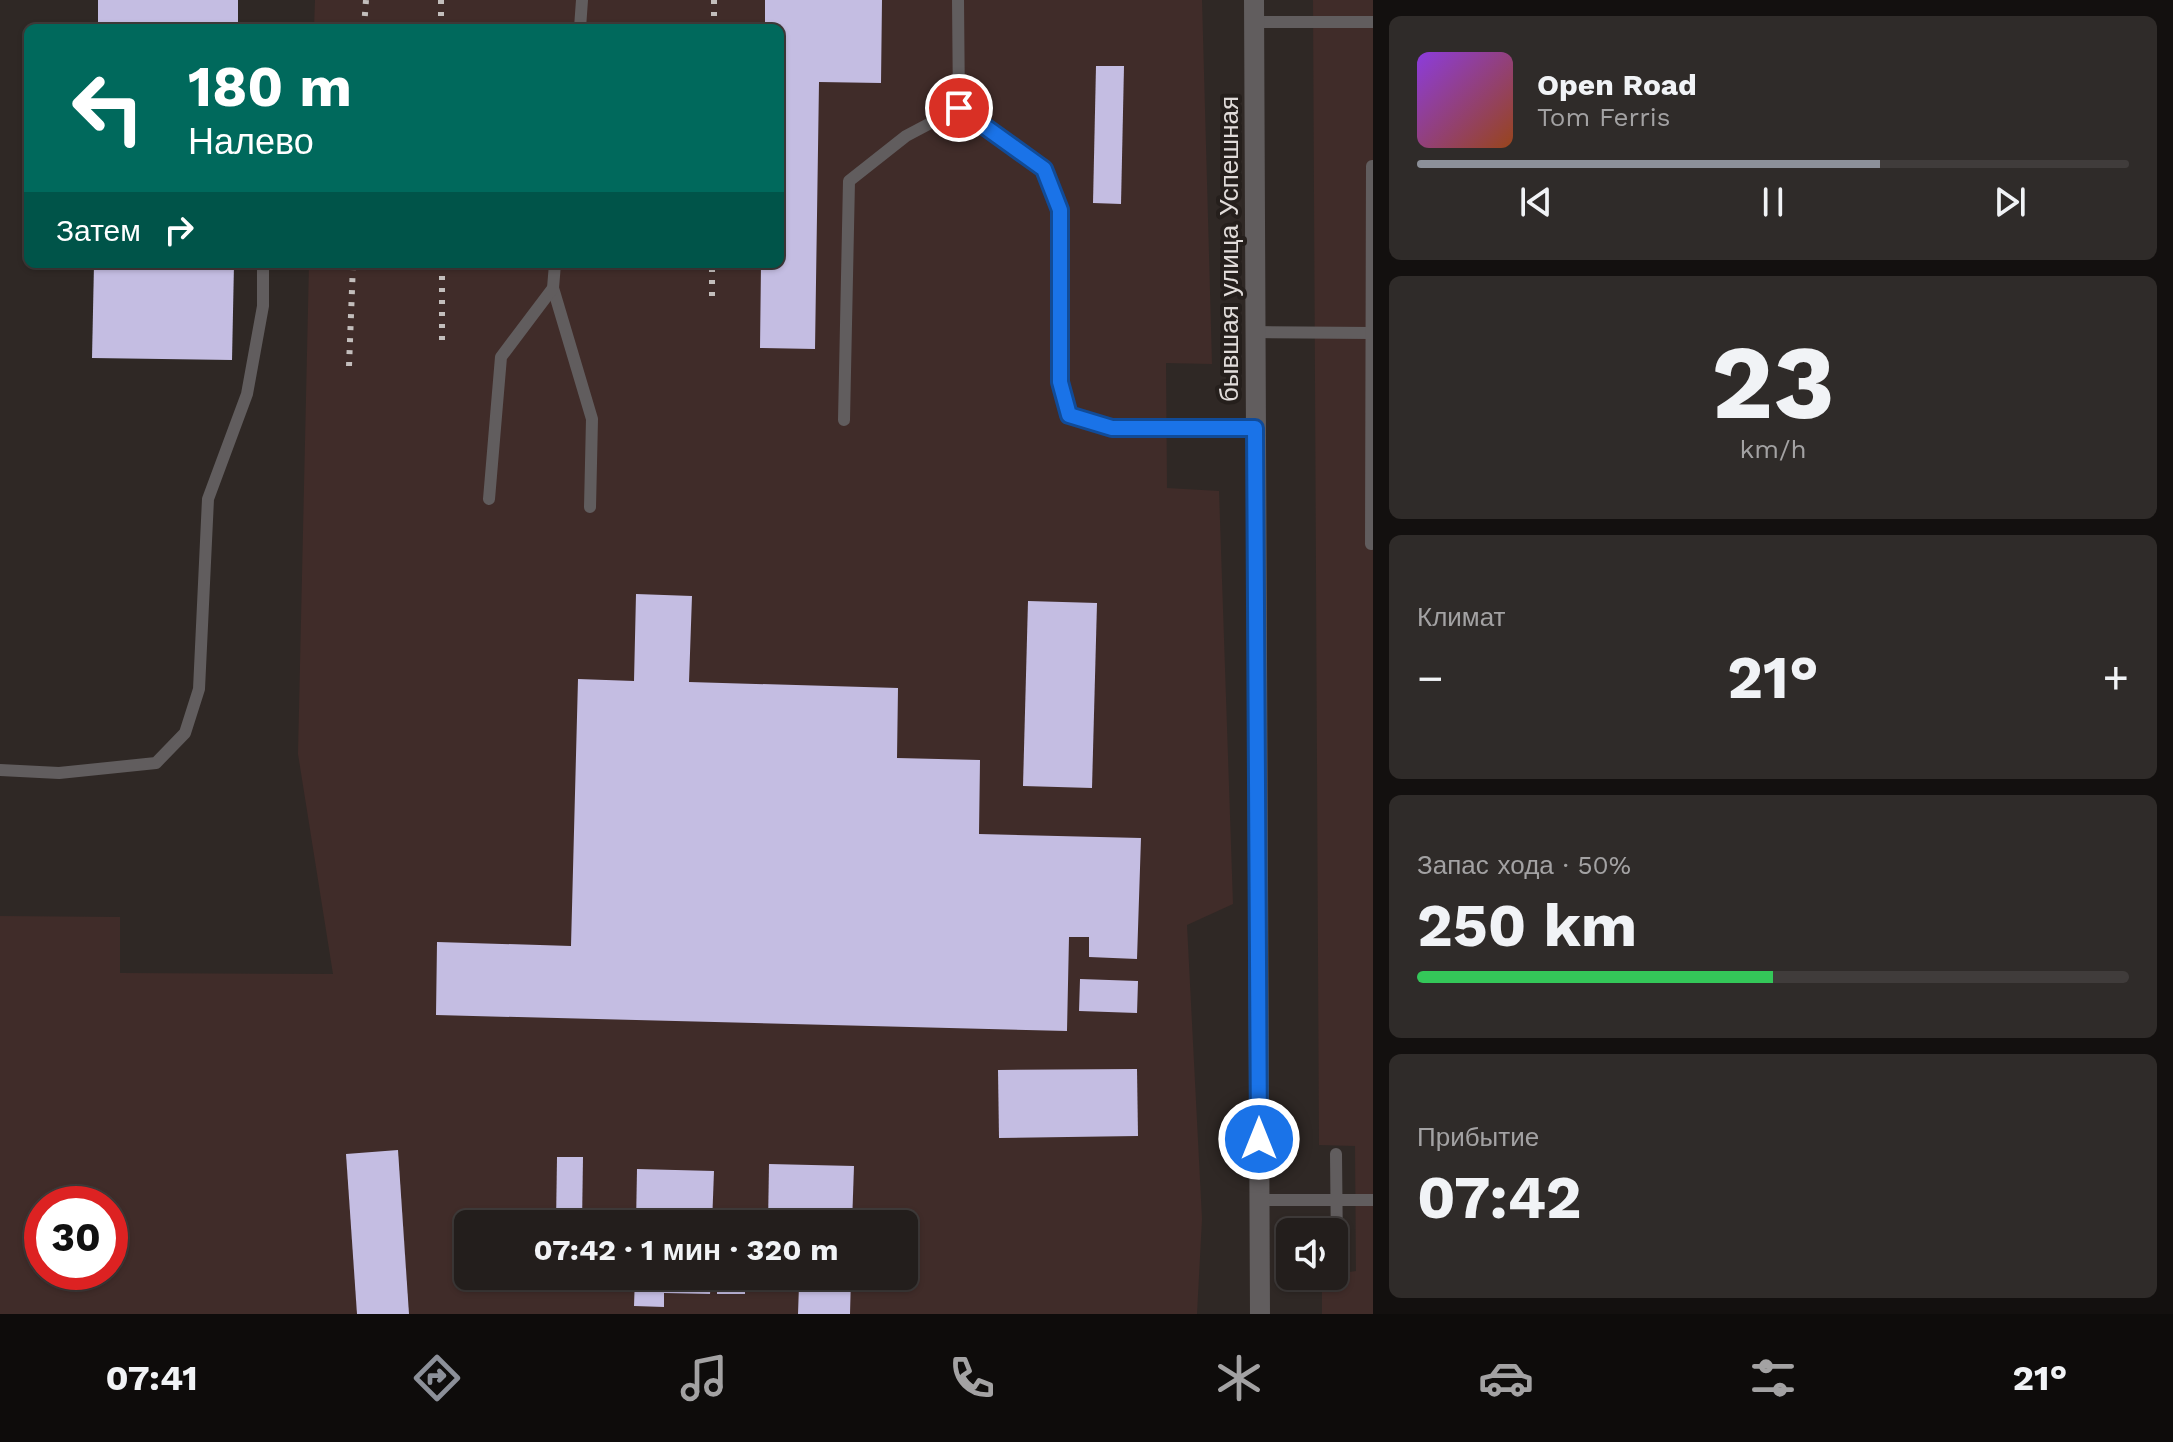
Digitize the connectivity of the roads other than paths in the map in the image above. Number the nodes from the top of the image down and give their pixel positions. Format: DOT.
graph roads {
  1 [pos="582,0"];
  2 [pos="958,0"];
  3 [pos="1254,0"];
  4 [pos="1254,22"];
  5 [pos="1373,22"];
  6 [pos="580,24"];
  7 [pos="959,108"];
  8 [pos="1372,166"];
  9 [pos="263,268"];
  10 [pos="555,268"];
  11 [pos="553,288"];
  12 [pos="1255,332"];
  13 [pos="1372,333"];
  14 [pos="844,420"];
  15 [pos="1255,428"];
  16 [pos="489,499"];
  17 [pos="590,507"];
  18 [pos="1371,544"];
  19 [pos="0,770"];
  20 [pos="1336,1154"];
  21 [pos="1259,1200"];
  22 [pos="1337,1200"];
  23 [pos="1373,1200"];
  24 [pos="1337,1218"];
  25 [pos="1260,1314"];
  1 -- 6 [label="lane"];
  2 -- 7 [label="lane"];
  3 -- 4 [label="street, бывшая улица Успешная"];
  4 -- 5 [label="lane"];
  4 -- 12 [label="street, бывшая улица Успешная"];
  7 -- 14 [label="lane"];
  7 -- 15 [label="lane"];
  8 -- 13 [label="lane"];
  9 -- 19 [label="lane"];
  10 -- 11 [label="lane"];
  11 -- 16 [label="lane"];
  11 -- 17 [label="lane"];
  12 -- 13 [label="lane"];
  12 -- 15 [label="street, бывшая улица Успешная"];
  13 -- 18 [label="lane"];
  15 -- 21 [label="street, бывшая улица Успешная"];
  20 -- 22 [label="lane"];
  21 -- 22 [label="lane"];
  21 -- 25 [label="street, бывшая улица Успешная"];
  22 -- 23 [label="lane"];
  22 -- 24 [label="lane"];
}
